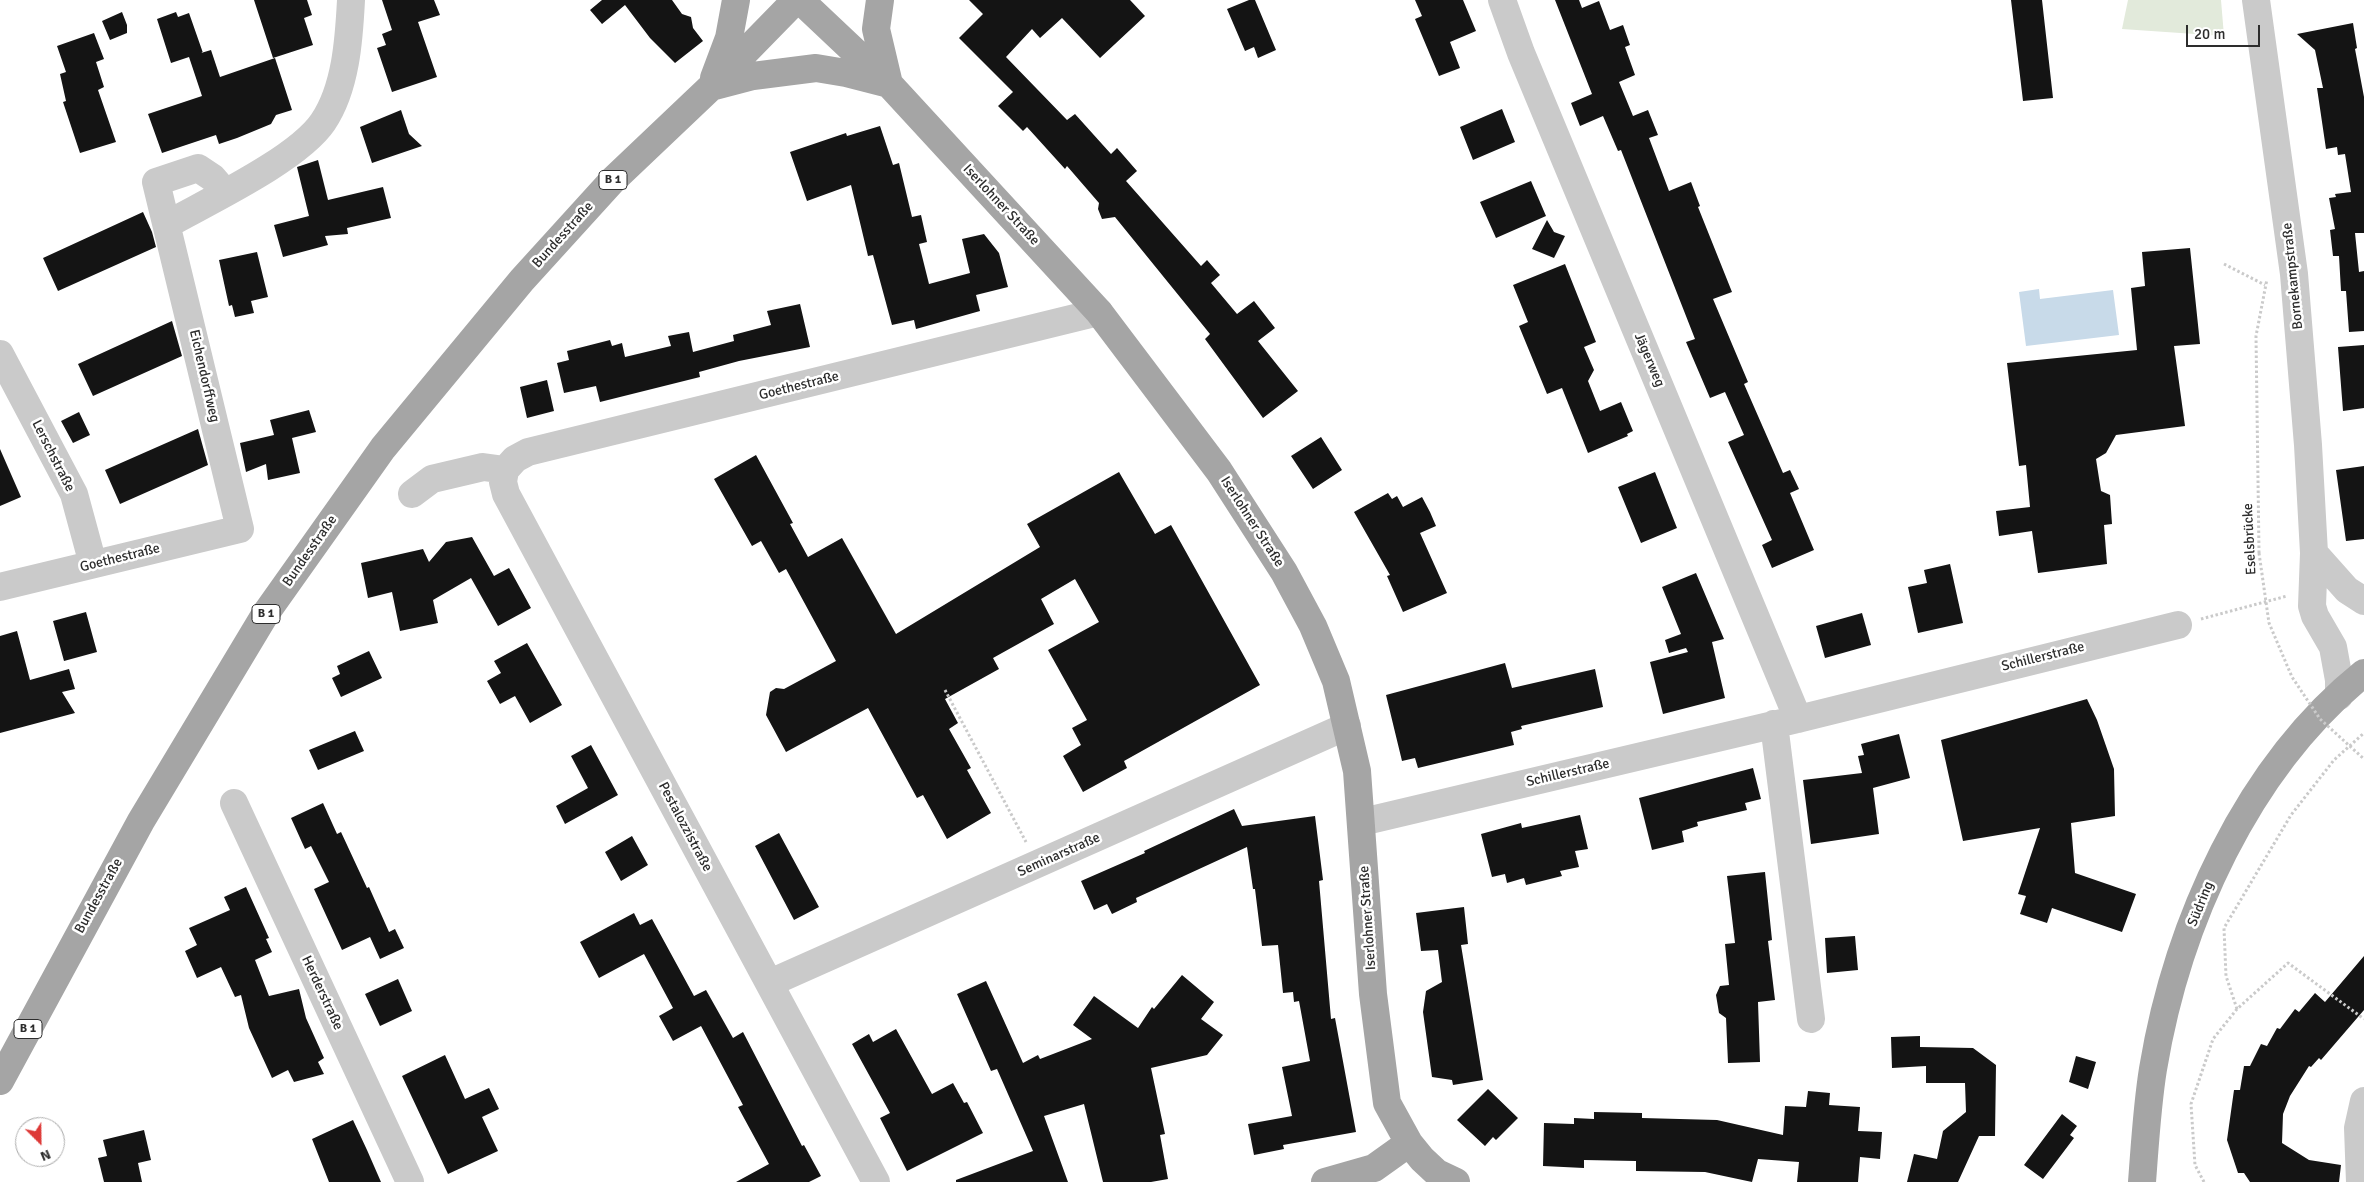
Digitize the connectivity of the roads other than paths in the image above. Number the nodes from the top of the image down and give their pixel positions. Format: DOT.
graph roads {
  1 [pos="351,0"];
  2 [pos="736,0"];
  3 [pos="798,0"];
  4 [pos="880,0"];
  5 [pos="1502,0"];
  6 [pos="2256,0"];
  7 [pos="889,84"];
  8 [pos="711,87"];
  9 [pos="225,192"];
  10 [pos="168,224"];
  11 [pos="1099,312"];
  12 [pos="0,354"];
  13 [pos="505,470"];
  14 [pos="412,494"];
  15 [pos="240,529"];
  16 [pos="2314,554"];
  17 [pos="93,564"];
  18 [pos="0,587"];
  19 [pos="2364,601"];
  20 [pos="2178,624"];
  21 [pos="2364,673"];
  22 [pos="2339,696"];
  23 [pos="1786,721"];
  24 [pos="1347,726"];
  25 [pos="234,803"];
  26 [pos="1362,822"];
  27 [pos="770,983"];
  28 [pos="1811,1019"];
  29 [pos="0,1081"];
  30 [pos="2364,1101"];
  31 [pos="1409,1143"];
  32 [pos="1438,1179"];
  33 [pos="410,1182"];
  34 [pos="876,1182"];
  35 [pos="1325,1182"];
  36 [pos="2142,1182"];
  37 [pos="2360,1182"];
  1 -- 9 [label="street"];
  2 -- 8 [label="main road, B 1"];
  3 -- 7 [label="main road, Iserlohner Straße"];
  3 -- 8 [label="main road, B 1"];
  4 -- 7 [label="main road"];
  5 -- 23 [label="street, Jägerweg"];
  6 -- 16 [label="street, Bornekampstraße"];
  7 -- 8 [label="main road, B 1"];
  7 -- 11 [label="main road, Iserlohner Straße"];
  8 -- 29 [label="main road, Bundesstraße / B 1"];
  9 -- 10 [label="street"];
  9 -- 10 [label="street, Eichendorffweg"];
  10 -- 15 [label="street, Eichendorffweg"];
  11 -- 13 [label="street, Goethestraße"];
  11 -- 24 [label="main road, Iserlohner Straße"];
  12 -- 17 [label="street, Lerschstraße"];
  13 -- 14 [label="street"];
  13 -- 27 [label="street, Pestalozzistraße"];
  15 -- 17 [label="street, Goethestraße"];
  16 -- 19 [label="street"];
  16 -- 22 [label="street, Bornekampstraße"];
  17 -- 18 [label="street, Goethestraße"];
  20 -- 23 [label="street, Schillerstraße"];
  21 -- 22 [label="main road, Südring"];
  22 -- 36 [label="main road, Südring"];
  23 -- 26 [label="street, Schillerstraße"];
  23 -- 28 [label="street"];
  24 -- 26 [label="main road, Iserlohner Straße"];
  24 -- 27 [label="street, Seminarstraße"];
  25 -- 33 [label="street, Herderstraße"];
  26 -- 31 [label="main road, Iserlohner Straße"];
  27 -- 34 [label="street, Pestalozzistraße"];
  30 -- 37 [label="street"];
  31 -- 32 [label="main road, Iserlohner Straße"];
  31 -- 35 [label="main road"];
}
